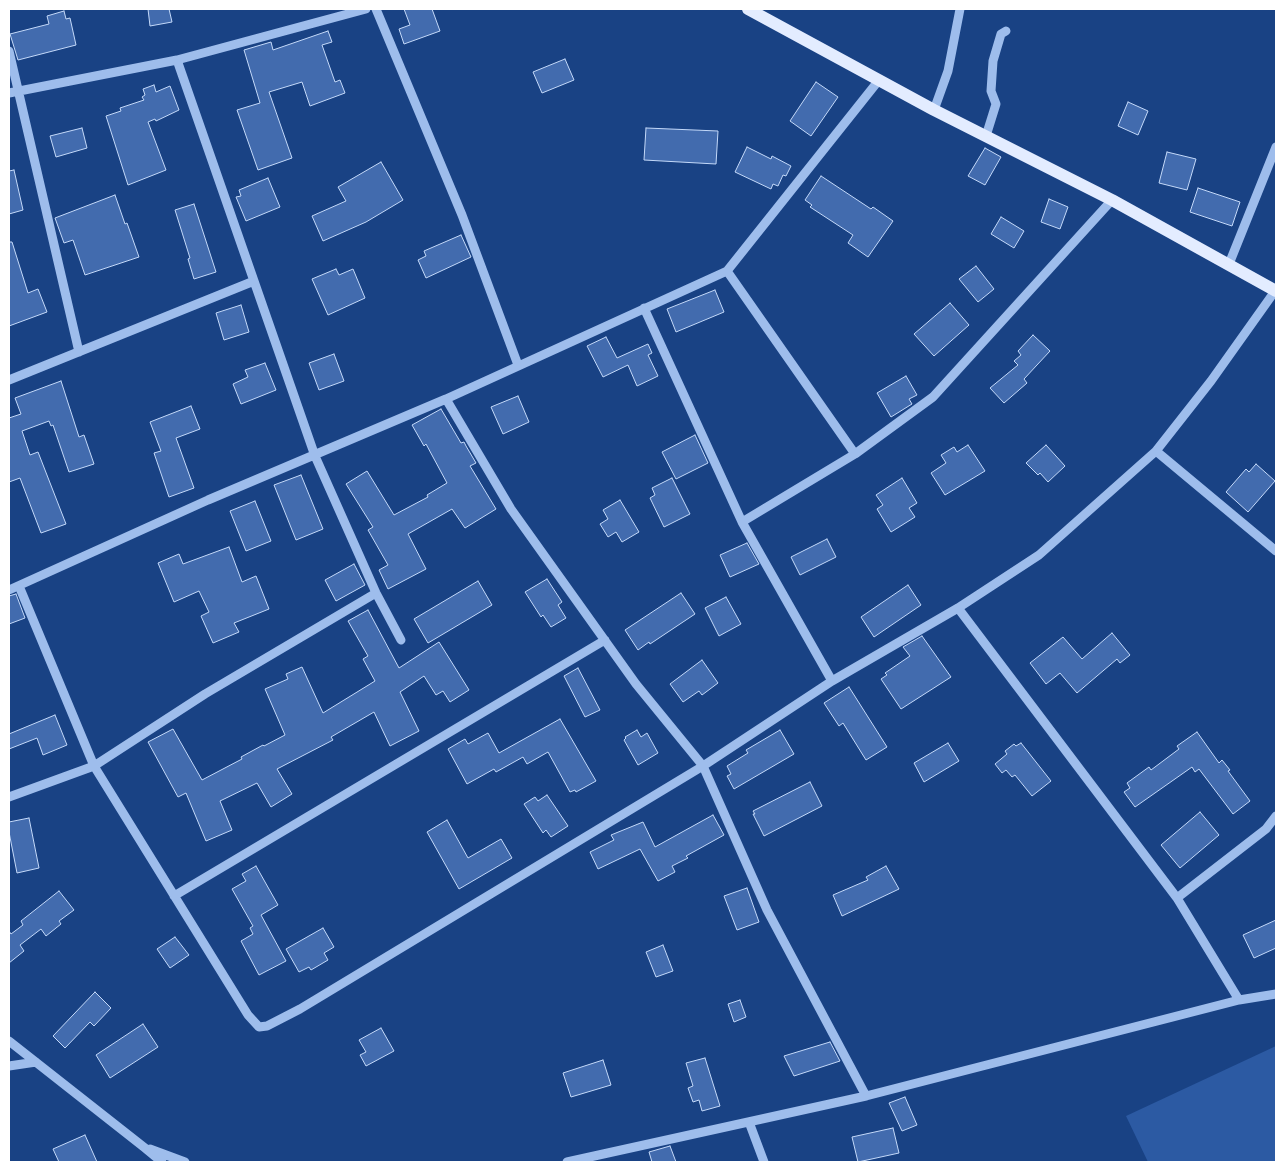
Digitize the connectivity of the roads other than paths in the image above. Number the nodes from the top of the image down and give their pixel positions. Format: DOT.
graph roads {
  1 [pos="366,9"];
  2 [pos="376,9"];
  3 [pos="748,9"];
  4 [pos="960,9"];
  5 [pos="1006,31"];
  6 [pos="9,51"];
  7 [pos="178,60"];
  8 [pos="879,80"];
  9 [pos="14,92"];
  10 [pos="934,110"];
  11 [pos="986,136"];
  12 [pos="1276,147"];
  13 [pos="1112,200"];
  14 [pos="1229,264"];
  15 [pos="728,271"];
  16 [pos="254,281"];
  17 [pos="1276,291"];
  18 [pos="644,308"];
  19 [pos="79,352"];
  20 [pos="518,365"];
  21 [pos="9,380"];
  22 [pos="446,399"];
  23 [pos="1156,451"];
  24 [pos="855,454"];
  25 [pos="315,456"];
  26 [pos="742,522"];
  27 [pos="1276,551"];
  28 [pos="19,586"];
  29 [pos="9,590"];
  30 [pos="376,593"];
  31 [pos="958,608"];
  32 [pos="401,640"];
  33 [pos="605,640"];
  34 [pos="832,681"];
  35 [pos="94,766"];
  36 [pos="703,766"];
  37 [pos="9,798"];
  38 [pos="1276,816"];
  39 [pos="174,896"];
  40 [pos="1177,898"];
  41 [pos="1276,994"];
  42 [pos="1239,1000"];
  43 [pos="9,1041"];
  44 [pos="36,1062"];
  45 [pos="9,1066"];
  46 [pos="866,1096"];
  47 [pos="749,1122"];
  48 [pos="145,1148"];
  49 [pos="162,1162"];
  50 [pos="185,1162"];
  51 [pos="567,1162"];
  52 [pos="764,1162"];
  1 -- 7 [label="street"];
  2 -- 20 [label="street"];
  3 -- 8 [label="main road"];
  4 -- 10 [label="street"];
  5 -- 11 [label="street"];
  6 -- 9 [label="street"];
  7 -- 9 [label="street"];
  7 -- 16 [label="street"];
  8 -- 10 [label="main road"];
  8 -- 15 [label="street"];
  9 -- 19 [label="street"];
  10 -- 11 [label="main road"];
  11 -- 13 [label="main road"];
  12 -- 14 [label="street"];
  13 -- 14 [label="main road"];
  13 -- 24 [label="street"];
  14 -- 17 [label="main road"];
  15 -- 18 [label="street"];
  15 -- 24 [label="street"];
  16 -- 19 [label="street"];
  16 -- 25 [label="street"];
  17 -- 23 [label="street"];
  18 -- 20 [label="street"];
  18 -- 26 [label="street"];
  19 -- 21 [label="street"];
  20 -- 22 [label="street"];
  22 -- 25 [label="street"];
  22 -- 33 [label="street"];
  23 -- 27 [label="street"];
  23 -- 31 [label="street"];
  24 -- 26 [label="street"];
  25 -- 28 [label="street"];
  25 -- 30 [label="street"];
  26 -- 34 [label="street"];
  28 -- 29 [label="street"];
  28 -- 35 [label="street"];
  30 -- 32 [label="street"];
  30 -- 35 [label="street"];
  31 -- 34 [label="street"];
  31 -- 40 [label="street"];
  33 -- 36 [label="street"];
  33 -- 39 [label="street"];
  34 -- 36 [label="street"];
  35 -- 37 [label="street"];
  35 -- 39 [label="street"];
  36 -- 39 [label="street"];
  36 -- 46 [label="street"];
  38 -- 40 [label="street"];
  40 -- 42 [label="street"];
  41 -- 42 [label="street"];
  42 -- 46 [label="street"];
  43 -- 44 [label="street"];
  44 -- 45 [label="street"];
  44 -- 48 [label="street"];
  46 -- 47 [label="street"];
  47 -- 51 [label="street"];
  47 -- 52 [label="street"];
  48 -- 49 [label="street"];
  48 -- 50 [label="street"];
}
